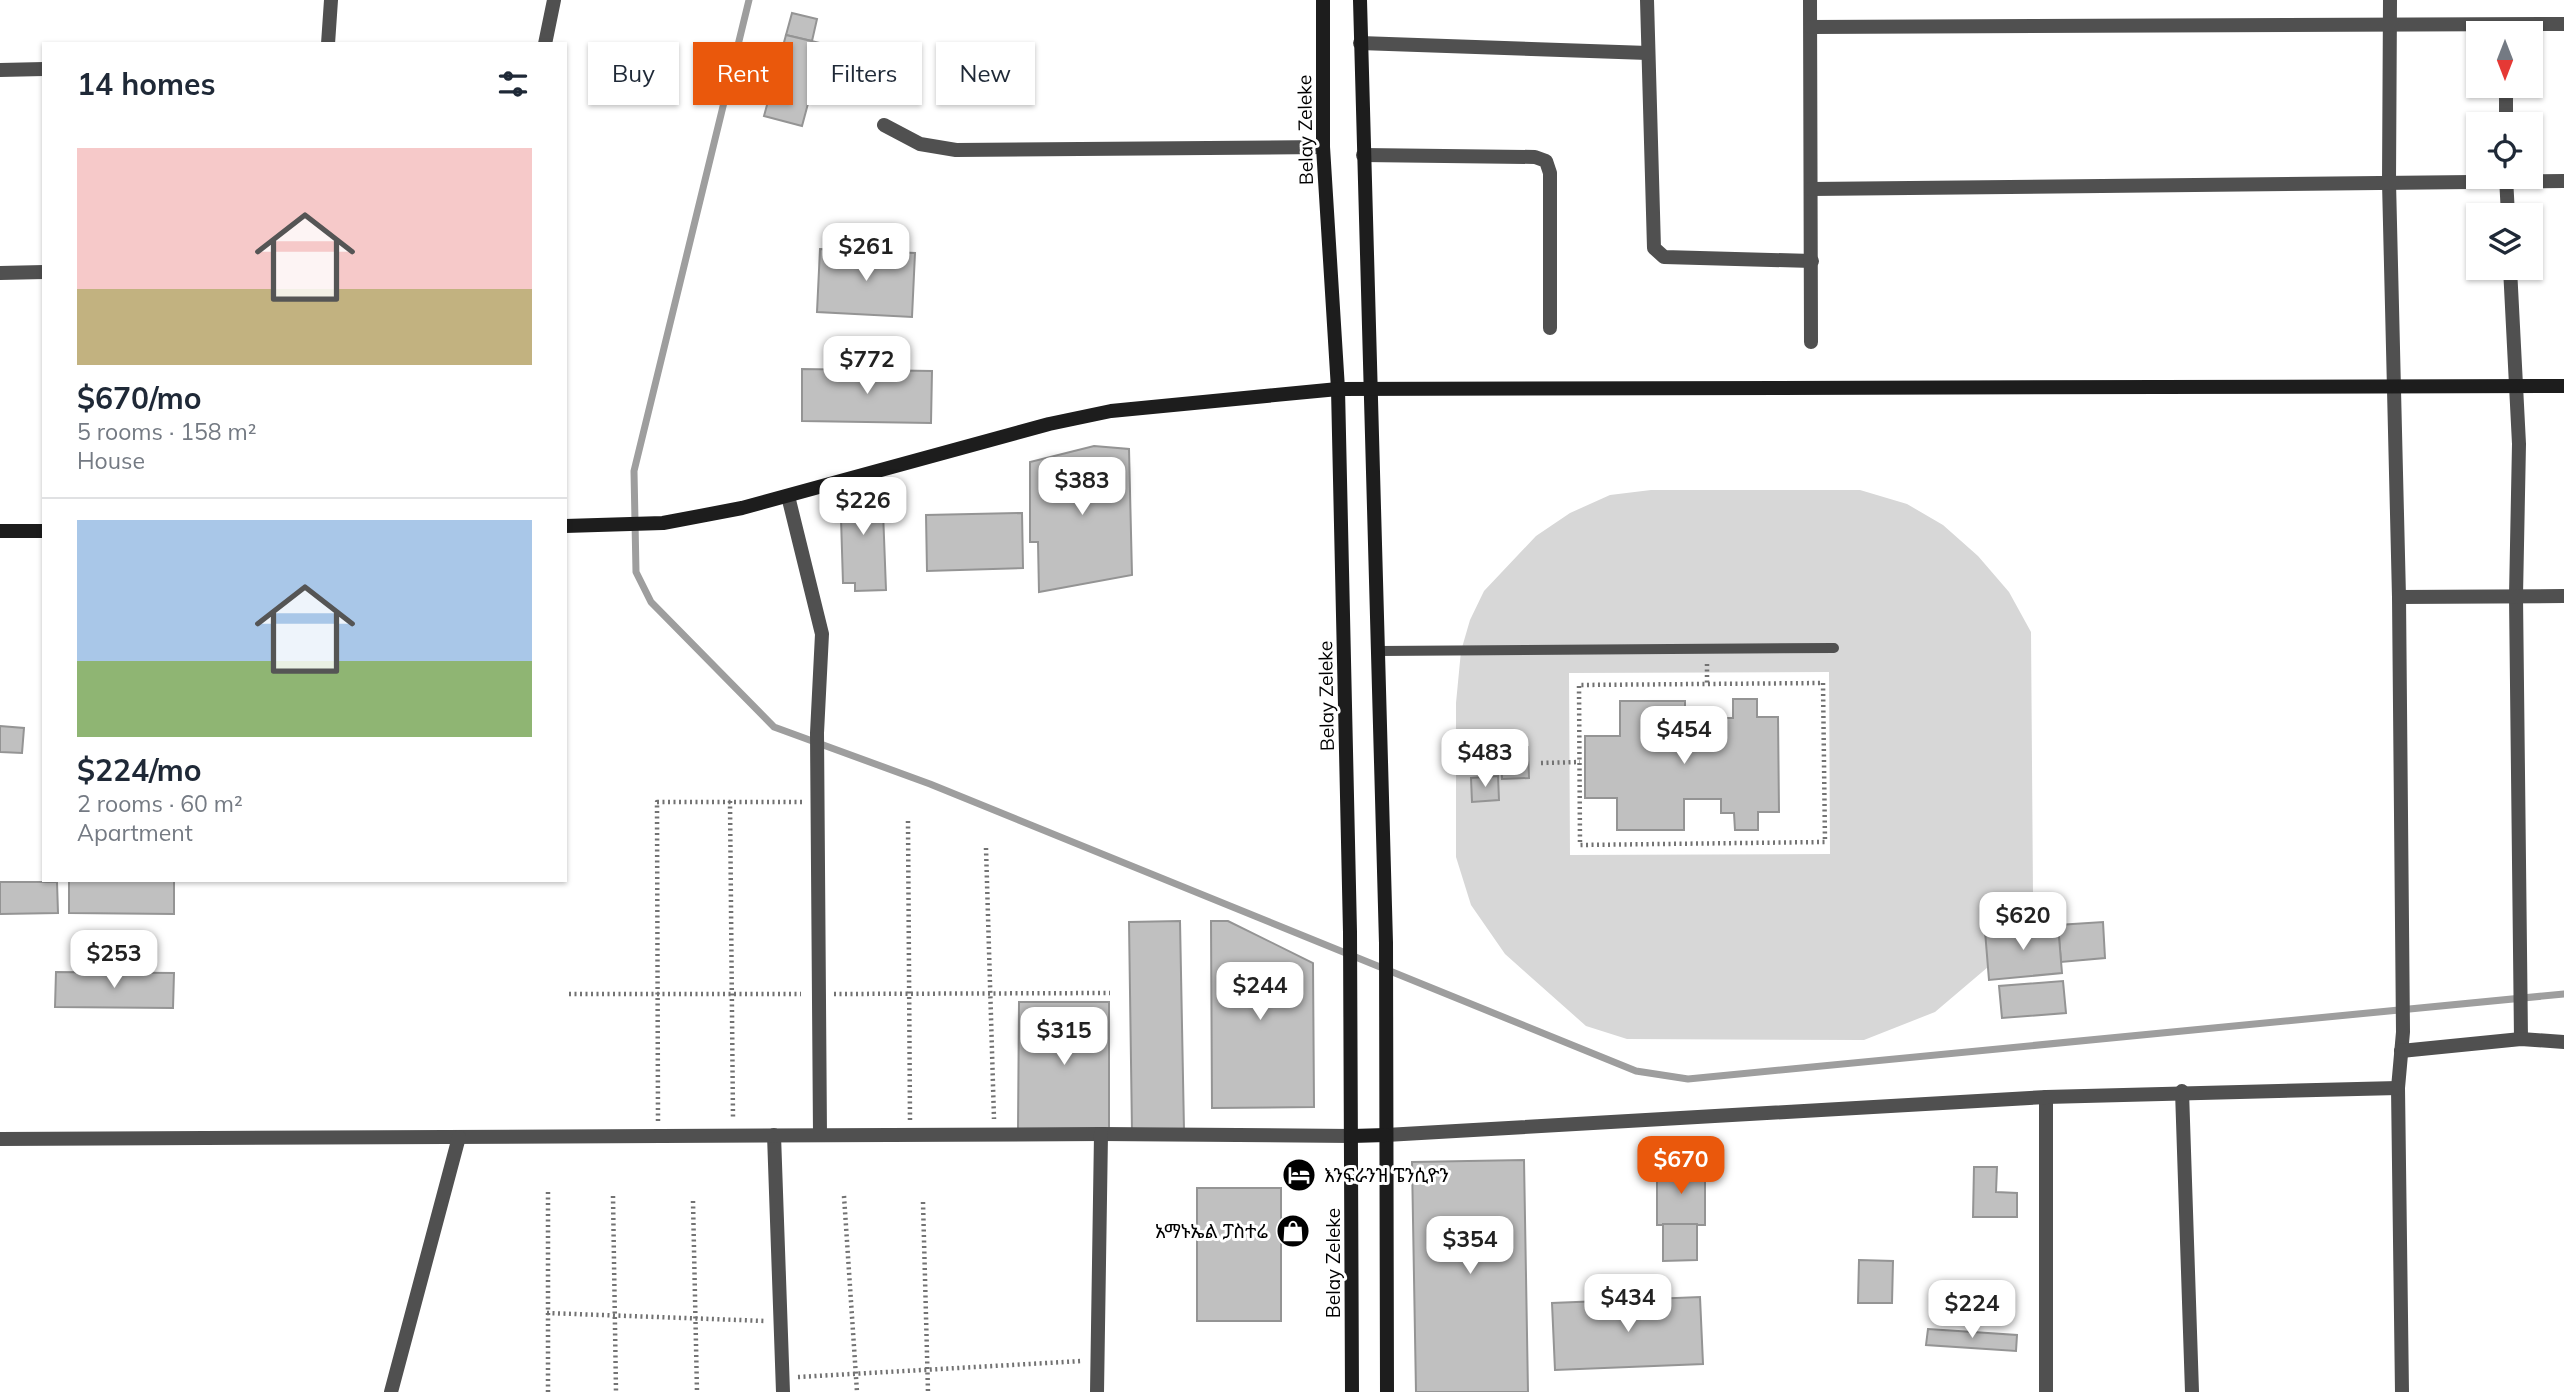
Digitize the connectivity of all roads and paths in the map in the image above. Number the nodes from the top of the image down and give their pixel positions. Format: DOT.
graph roads {
  1 [pos="331,0"];
  2 [pos="554,0"];
  3 [pos="1323,0"];
  4 [pos="1360,0"];
  5 [pos="1647,0"];
  6 [pos="1811,0"];
  7 [pos="2390,0"];
  8 [pos="2564,24"];
  9 [pos="2390,25"];
  10 [pos="2543,26"];
  11 [pos="1811,27"];
  12 [pos="2466,28"];
  13 [pos="328,42"];
  14 [pos="545,42"];
  15 [pos="1360,43"];
  16 [pos="1648,53"];
  17 [pos="42,69"];
  18 [pos="0,70"];
  19 [pos="884,125"];
  20 [pos="1324,147"];
  21 [pos="1363,155"];
  22 [pos="2466,180"];
  23 [pos="2543,180"];
  24 [pos="2564,181"];
  25 [pos="2389,182"];
  26 [pos="1811,189"];
  27 [pos="1812,261"];
  28 [pos="42,272"];
  29 [pos="0,273"];
  30 [pos="2510,280"];
  31 [pos="1550,328"];
  32 [pos="1811,342"];
  33 [pos="2395,384"];
  34 [pos="2514,386"];
  35 [pos="2564,386"];
  36 [pos="1373,387"];
  37 [pos="1338,389"];
  38 [pos="789,496"];
  39 [pos="567,526"];
  40 [pos="0,531"];
  41 [pos="42,531"];
  42 [pos="2515,596"];
  43 [pos="2564,596"];
  44 [pos="2399,597"];
  45 [pos="1834,648"];
  46 [pos="1379,652"];
  47 [pos="1580,762"];
  48 [pos="1541,763"];
  49 [pos="730,801"];
  50 [pos="817,802"];
  51 [pos="908,821"];
  52 [pos="986,848"];
  53 [pos="2521,1039"];
  54 [pos="2564,1042"];
  55 [pos="2400,1051"];
  56 [pos="2398,1088"];
  57 [pos="2182,1091"];
  58 [pos="2046,1097"];
  59 [pos="994,1134"];
  60 [pos="1101,1134"];
  61 [pos="774,1135"];
  62 [pos="820,1135"];
  63 [pos="911,1135"];
  64 [pos="1386,1135"];
  65 [pos="658,1136"];
  66 [pos="734,1136"];
  67 [pos="1352,1136"];
  68 [pos="459,1137"];
  69 [pos="0,1139"];
  70 [pos="548,1191"];
  71 [pos="613,1196"];
  72 [pos="845,1196"];
  73 [pos="693,1201"];
  74 [pos="923,1202"];
  75 [pos="547,1313"];
  76 [pos="616,1316"];
  77 [pos="695,1318"];
  78 [pos="781,1321"];
  79 [pos="1097,1360"];
  80 [pos="927,1369"];
  81 [pos="855,1373"];
  82 [pos="783,1385"];
  83 [pos="391,1392"];
  84 [pos="548,1392"];
  85 [pos="616,1392"];
  86 [pos="696,1392"];
  87 [pos="857,1392"];
  88 [pos="928,1392"];
  89 [pos="1097,1392"];
  90 [pos="1352,1392"];
  91 [pos="1387,1392"];
  92 [pos="2046,1392"];
  93 [pos="2192,1392"];
  94 [pos="2402,1392"];
  1 -- 13 [label="street"];
  2 -- 14 [label="street"];
  3 -- 20 [label="street, Belay Zeleke"];
  4 -- 15 [label="street"];
  5 -- 16 [label="street"];
  6 -- 11 [label="street"];
  7 -- 9 [label="street"];
  8 -- 10 [label="street"];
  9 -- 11 [label="street"];
  9 -- 12 [label="street"];
  9 -- 25 [label="street"];
  11 -- 26 [label="street"];
  15 -- 16 [label="street"];
  15 -- 21 [label="street"];
  16 -- 27 [label="street"];
  17 -- 18 [label="street"];
  19 -- 20 [label="street"];
  20 -- 37 [label="street, Belay Zeleke"];
  21 -- 31 [label="street"];
  21 -- 36 [label="street"];
  22 -- 25 [label="street"];
  23 -- 24 [label="street"];
  25 -- 26 [label="street"];
  25 -- 33 [label="street"];
  26 -- 27 [label="street"];
  27 -- 32 [label="street"];
  28 -- 29 [label="street"];
  30 -- 34 [label="street"];
  33 -- 34 [label="street"];
  33 -- 36 [label="street"];
  33 -- 44 [label="street"];
  34 -- 35 [label="street"];
  34 -- 42 [label="street"];
  36 -- 37 [label="street"];
  36 -- 46 [label="street"];
  37 -- 38 [label="street"];
  37 -- 67 [label="street, Belay Zeleke"];
  38 -- 39 [label="street"];
  38 -- 50 [label="street"];
  40 -- 41 [label="street"];
  42 -- 43 [label="street"];
  42 -- 44 [label="street"];
  42 -- 53 [label="street"];
  44 -- 55 [label="street"];
  45 -- 46 [label="lane"];
  46 -- 64 [label="street"];
  47 -- 47 [label="path"];
  47 -- 48 [label="path"];
  49 -- 50 [label="path"];
  49 -- 65 [label="path"];
  49 -- 66 [label="path"];
  50 -- 62 [label="street"];
  51 -- 63 [label="path"];
  52 -- 59 [label="path"];
  53 -- 54 [label="street"];
  53 -- 55 [label="street"];
  55 -- 56 [label="street"];
  56 -- 57 [label="street"];
  56 -- 94 [label="street"];
  57 -- 58 [label="street"];
  57 -- 93 [label="street"];
  58 -- 64 [label="street"];
  58 -- 92 [label="street"];
  59 -- 60 [label="street"];
  59 -- 63 [label="street"];
  60 -- 67 [label="street"];
  60 -- 79 [label="street"];
  61 -- 62 [label="street"];
  61 -- 66 [label="street"];
  61 -- 78 [label="street"];
  62 -- 63 [label="street"];
  64 -- 67 [label="street"];
  64 -- 91 [label="street"];
  65 -- 66 [label="street"];
  65 -- 68 [label="street"];
  67 -- 90 [label="street, Belay Zeleke"];
  68 -- 69 [label="street"];
  68 -- 83 [label="street"];
  70 -- 75 [label="path"];
  71 -- 76 [label="path"];
  72 -- 81 [label="path"];
  73 -- 77 [label="path"];
  74 -- 80 [label="path"];
  75 -- 76 [label="path"];
  75 -- 84 [label="path"];
  76 -- 77 [label="path"];
  76 -- 85 [label="path"];
  77 -- 78 [label="path"];
  77 -- 86 [label="path"];
  78 -- 82 [label="street"];
  79 -- 80 [label="path"];
  79 -- 89 [label="street"];
  80 -- 81 [label="path"];
  80 -- 88 [label="path"];
  81 -- 82 [label="path"];
  81 -- 87 [label="path"];
}
